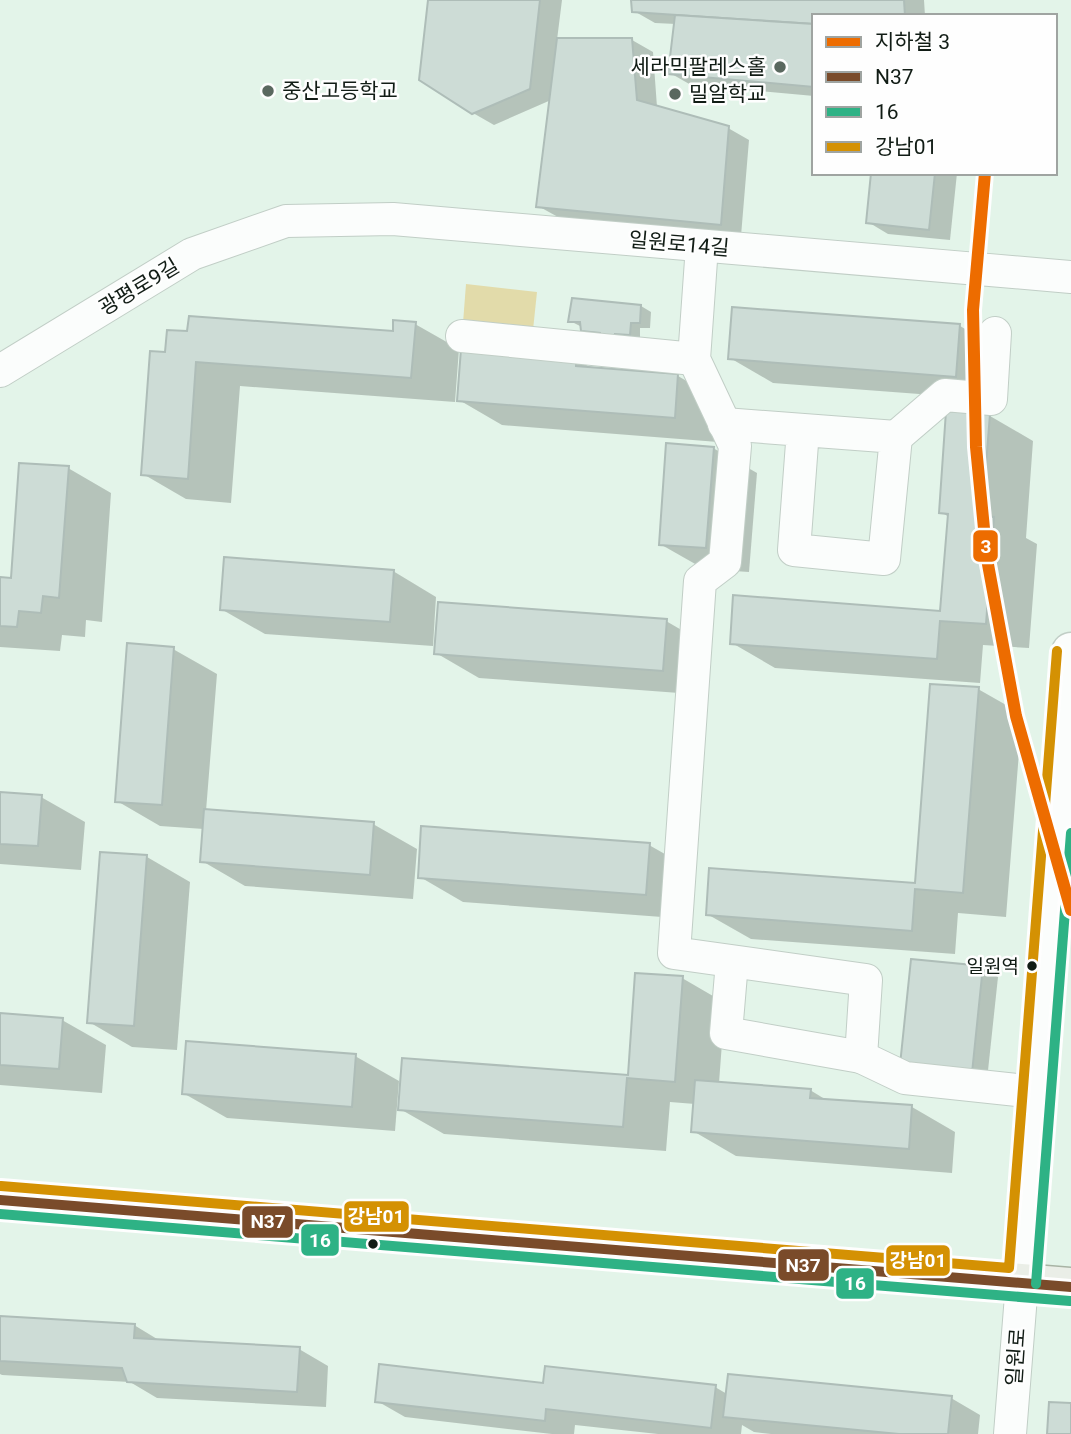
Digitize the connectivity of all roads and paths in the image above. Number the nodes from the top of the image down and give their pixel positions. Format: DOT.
graph roads {
  1 [pos="286,221"];
  2 [pos="702,246"];
  3 [pos="1071,278"];
  4 [pos="995,333"];
  5 [pos="462,336"];
  6 [pos="694,359"];
  7 [pos="0,371"];
  8 [pos="724,424"];
  9 [pos="803,430"];
  10 [pos="896,437"];
  11 [pos="1071,652"];
  12 [pos="1067,761"];
  13 [pos="732,962"];
  14 [pos="861,1057"];
  15 [pos="1036,1092"];
  16 [pos="0,1200"];
  17 [pos="1022,1283"];
  18 [pos="1071,1287"];
  19 [pos="1010,1434"];
  1 -- 2 [label="street, 일원로14길"];
  1 -- 7 [label="street, 광평로9길"];
  2 -- 3 [label="street, 일원로14길"];
  2 -- 6 [label="street"];
  4 -- 10 [label="street"];
  5 -- 6 [label="street"];
  6 -- 8 [label="street"];
  8 -- 9 [label="street"];
  8 -- 13 [label="street"];
  9 -- 10 [label="street"];
  9 -- 10 [label="street"];
  11 -- 12 [label="street, 일원로"];
  12 -- 15 [label="street, 일원로"];
  13 -- 14 [label="street"];
  13 -- 14 [label="street"];
  14 -- 15 [label="street"];
  15 -- 17 [label="street, 일원로"];
  16 -- 17 [label="main road"];
  17 -- 18 [label="main road"];
  17 -- 19 [label="street, 일원로"];
}
